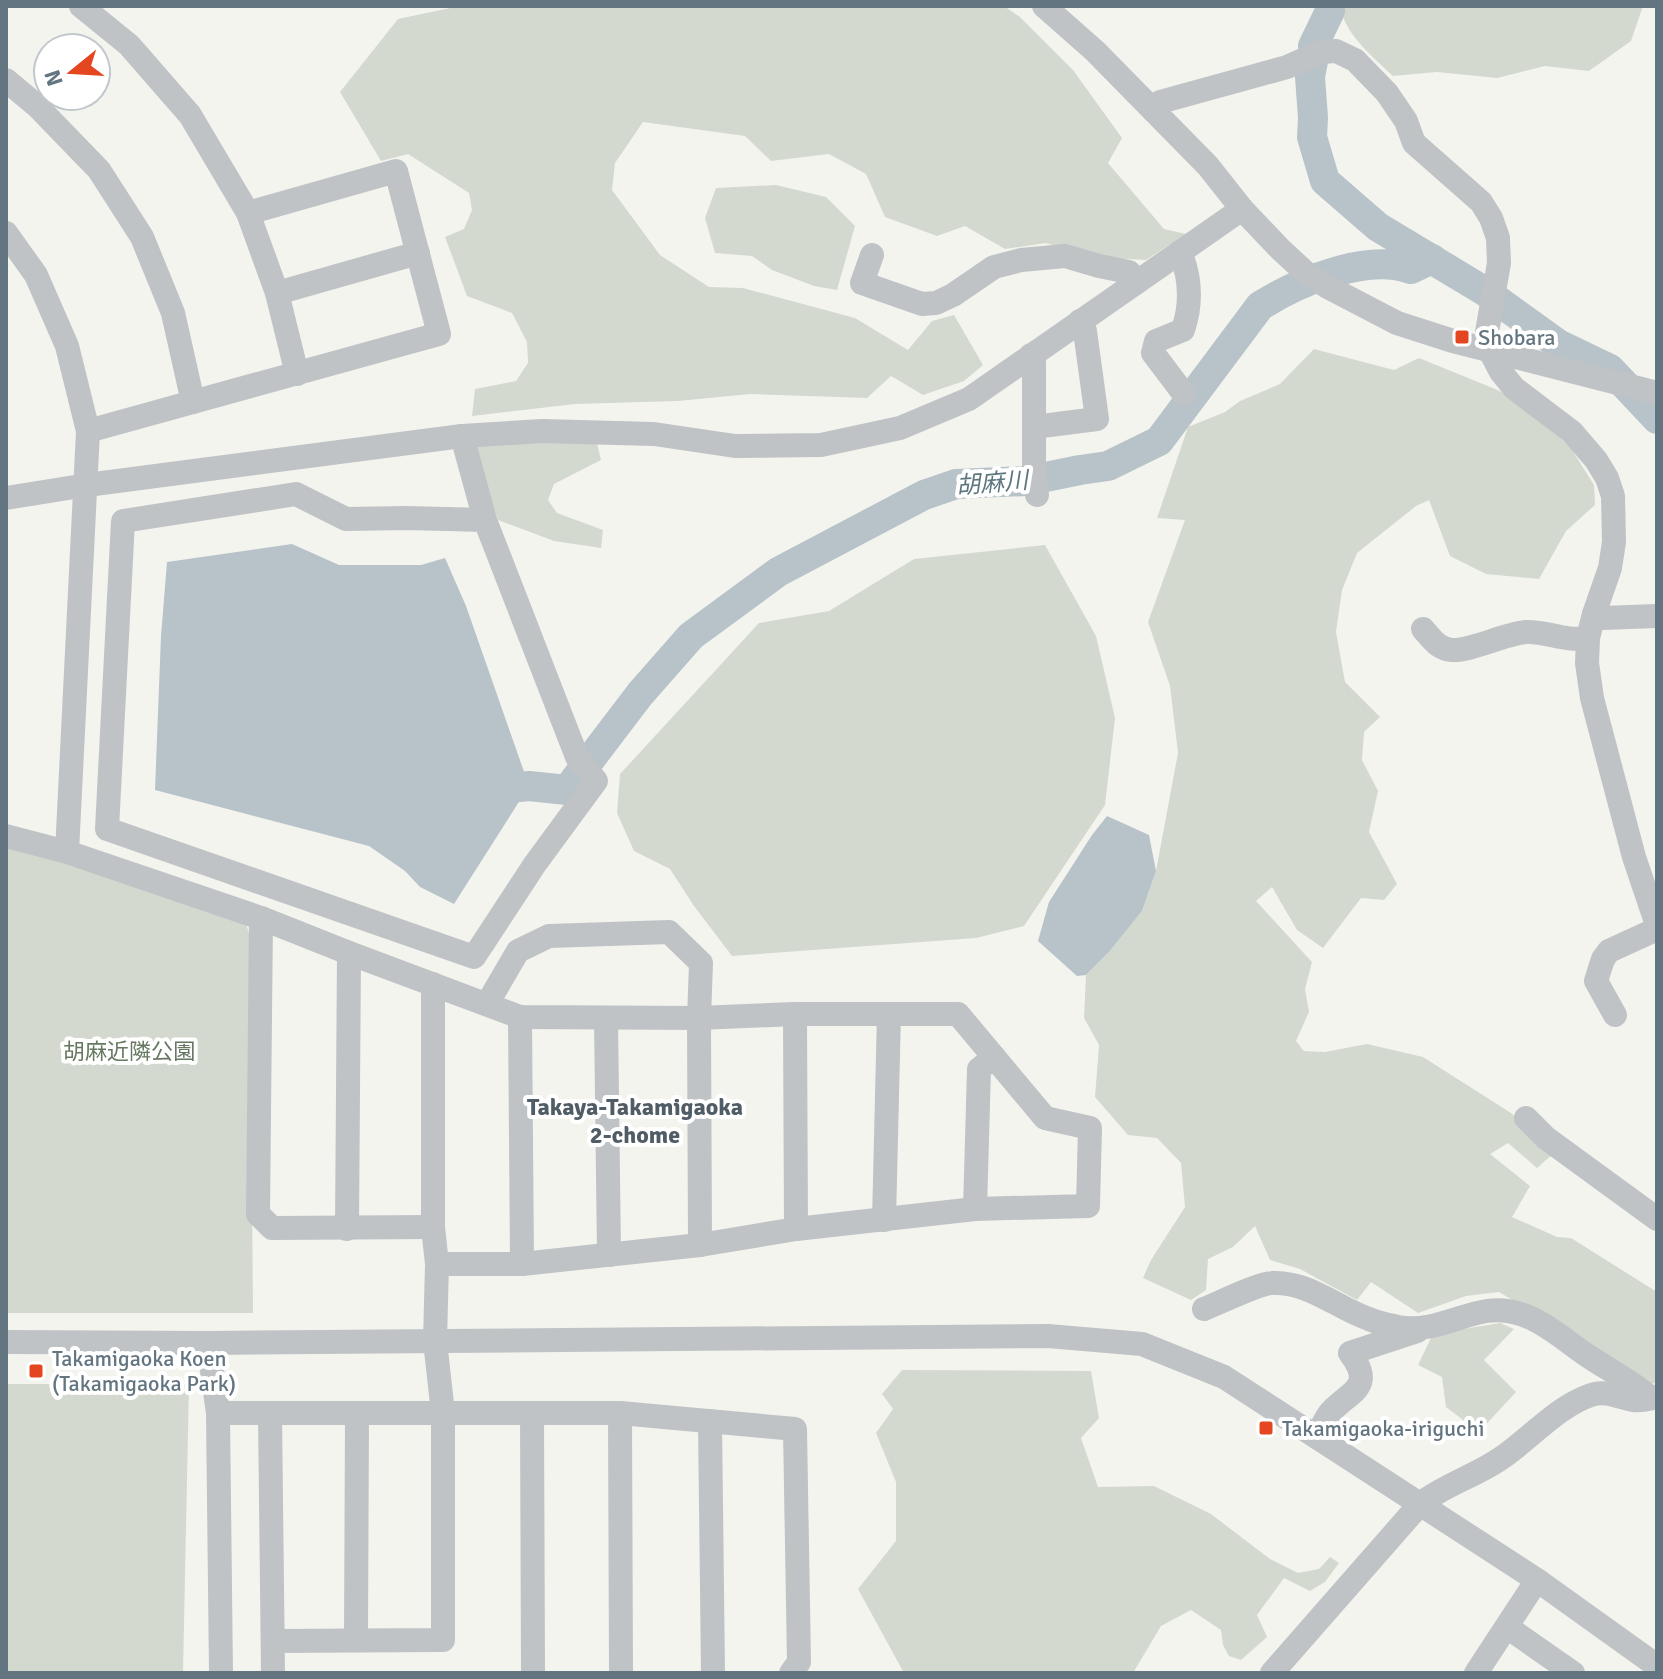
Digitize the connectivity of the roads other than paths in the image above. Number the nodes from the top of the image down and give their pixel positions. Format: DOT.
graph roads {
  1 [pos="81,6"];
  2 [pos="1044,6"];
  3 [pos="6,80"];
  4 [pos="1153,110"];
  5 [pos="1242,209"];
  6 [pos="248,213"];
  7 [pos="6,233"];
  8 [pos="1180,252"];
  9 [pos="418,253"];
  10 [pos="872,255"];
  11 [pos="1137,282"];
  12 [pos="277,293"];
  13 [pos="1080,321"];
  14 [pos="1490,351"];
  15 [pos="1031,355"];
  16 [pos="297,374"];
  17 [pos="1657,393"];
  18 [pos="1184,394"];
  19 [pos="193,402"];
  20 [pos="1034,427"];
  21 [pos="88,431"];
  22 [pos="462,436"];
  23 [pos="87,485"];
  24 [pos="1037,495"];
  25 [pos="6,498"];
  26 [pos="485,520"];
  27 [pos="1657,616"];
  28 [pos="1591,626"];
  29 [pos="1423,629"];
  30 [pos="6,836"];
  31 [pos="67,852"];
  32 [pos="261,918"];
  33 [pos="1657,927"];
  34 [pos="349,953"];
  35 [pos="433,984"];
  36 [pos="487,1004"];
  37 [pos="795,1014"];
  38 [pos="889,1014"];
  39 [pos="1615,1015"];
  40 [pos="520,1017"];
  41 [pos="606,1018"];
  42 [pos="699,1018"];
  43 [pos="994,1057"];
  44 [pos="1526,1118"];
  45 [pos="975,1209"];
  46 [pos="1657,1219"];
  47 [pos="884,1220"];
  48 [pos="433,1227"];
  49 [pos="347,1229"];
  50 [pos="796,1229"];
  51 [pos="700,1245"];
  52 [pos="609,1255"];
  53 [pos="437,1264"];
  54 [pos="522,1264"];
  55 [pos="1204,1309"];
  56 [pos="1420,1330"];
  57 [pos="435,1341"];
  58 [pos="6,1342"];
  59 [pos="208,1343"];
  60 [pos="1654,1398"];
  61 [pos="218,1413"];
  62 [pos="270,1413"];
  63 [pos="357,1413"];
  64 [pos="443,1413"];
  65 [pos="532,1413"];
  66 [pos="620,1413"];
  67 [pos="710,1421"];
  68 [pos="1317,1437"];
  69 [pos="1420,1504"];
  70 [pos="1537,1580"];
  71 [pos="1507,1627"];
  72 [pos="356,1640"];
  73 [pos="273,1641"];
  74 [pos="1657,1666"];
  75 [pos="221,1673"];
  76 [pos="273,1673"];
  77 [pos="533,1673"];
  78 [pos="621,1673"];
  79 [pos="713,1673"];
  80 [pos="791,1673"];
  81 [pos="1272,1673"];
  82 [pos="1476,1673"];
  83 [pos="1573,1673"];
  1 -- 6 [label="street"];
  2 -- 4 [label="street"];
  3 -- 19 [label="street"];
  4 -- 5 [label="street"];
  4 -- 14 [label="street"];
  5 -- 8 [label="street"];
  5 -- 14 [label="street"];
  6 -- 9 [label="street"];
  6 -- 12 [label="street"];
  7 -- 21 [label="street"];
  8 -- 11 [label="street"];
  8 -- 18 [label="street"];
  9 -- 12 [label="street"];
  9 -- 16 [label="street"];
  10 -- 11 [label="street"];
  11 -- 13 [label="street"];
  12 -- 16 [label="street"];
  13 -- 15 [label="street"];
  13 -- 20 [label="street"];
  14 -- 17 [label="street"];
  14 -- 28 [label="street"];
  15 -- 20 [label="street"];
  15 -- 22 [label="street"];
  16 -- 19 [label="street"];
  19 -- 21 [label="street"];
  20 -- 24 [label="street"];
  21 -- 23 [label="street"];
  22 -- 23 [label="street"];
  22 -- 26 [label="street"];
  23 -- 25 [label="street"];
  23 -- 31 [label="street"];
  26 -- 26 [label="street"];
  27 -- 28 [label="street"];
  28 -- 29 [label="street"];
  28 -- 33 [label="street"];
  30 -- 31 [label="street"];
  31 -- 32 [label="street"];
  32 -- 34 [label="street"];
  32 -- 49 [label="street"];
  33 -- 39 [label="street"];
  34 -- 35 [label="street"];
  34 -- 49 [label="street"];
  35 -- 36 [label="street"];
  35 -- 48 [label="street"];
  36 -- 40 [label="street"];
  36 -- 42 [label="street"];
  37 -- 38 [label="street"];
  37 -- 42 [label="street"];
  37 -- 50 [label="street"];
  38 -- 43 [label="street"];
  38 -- 47 [label="street"];
  40 -- 41 [label="street"];
  40 -- 54 [label="street"];
  41 -- 42 [label="street"];
  41 -- 52 [label="street"];
  42 -- 51 [label="street"];
  43 -- 45 [label="street"];
  43 -- 45 [label="street"];
  44 -- 46 [label="street"];
  45 -- 47 [label="street"];
  47 -- 50 [label="street"];
  48 -- 49 [label="street"];
  48 -- 53 [label="street"];
  50 -- 51 [label="street"];
  51 -- 52 [label="street"];
  52 -- 54 [label="street"];
  53 -- 54 [label="street"];
  53 -- 57 [label="street"];
  55 -- 56 [label="street"];
  56 -- 60 [label="street"];
  56 -- 68 [label="street"];
  57 -- 59 [label="street"];
  57 -- 64 [label="street"];
  57 -- 68 [label="street"];
  58 -- 59 [label="street"];
  59 -- 61 [label="street"];
  60 -- 69 [label="street"];
  61 -- 62 [label="street"];
  61 -- 75 [label="street"];
  62 -- 63 [label="street"];
  62 -- 73 [label="street"];
  63 -- 64 [label="street"];
  63 -- 72 [label="street"];
  64 -- 65 [label="street"];
  64 -- 72 [label="street"];
  65 -- 66 [label="street"];
  65 -- 77 [label="street"];
  66 -- 67 [label="street"];
  66 -- 78 [label="street"];
  67 -- 79 [label="street"];
  67 -- 80 [label="street"];
  68 -- 69 [label="street"];
  69 -- 70 [label="street"];
  69 -- 81 [label="street"];
  70 -- 71 [label="street"];
  70 -- 74 [label="street"];
  71 -- 82 [label="street"];
  71 -- 83 [label="street"];
  72 -- 73 [label="street"];
  73 -- 76 [label="street"];
}
